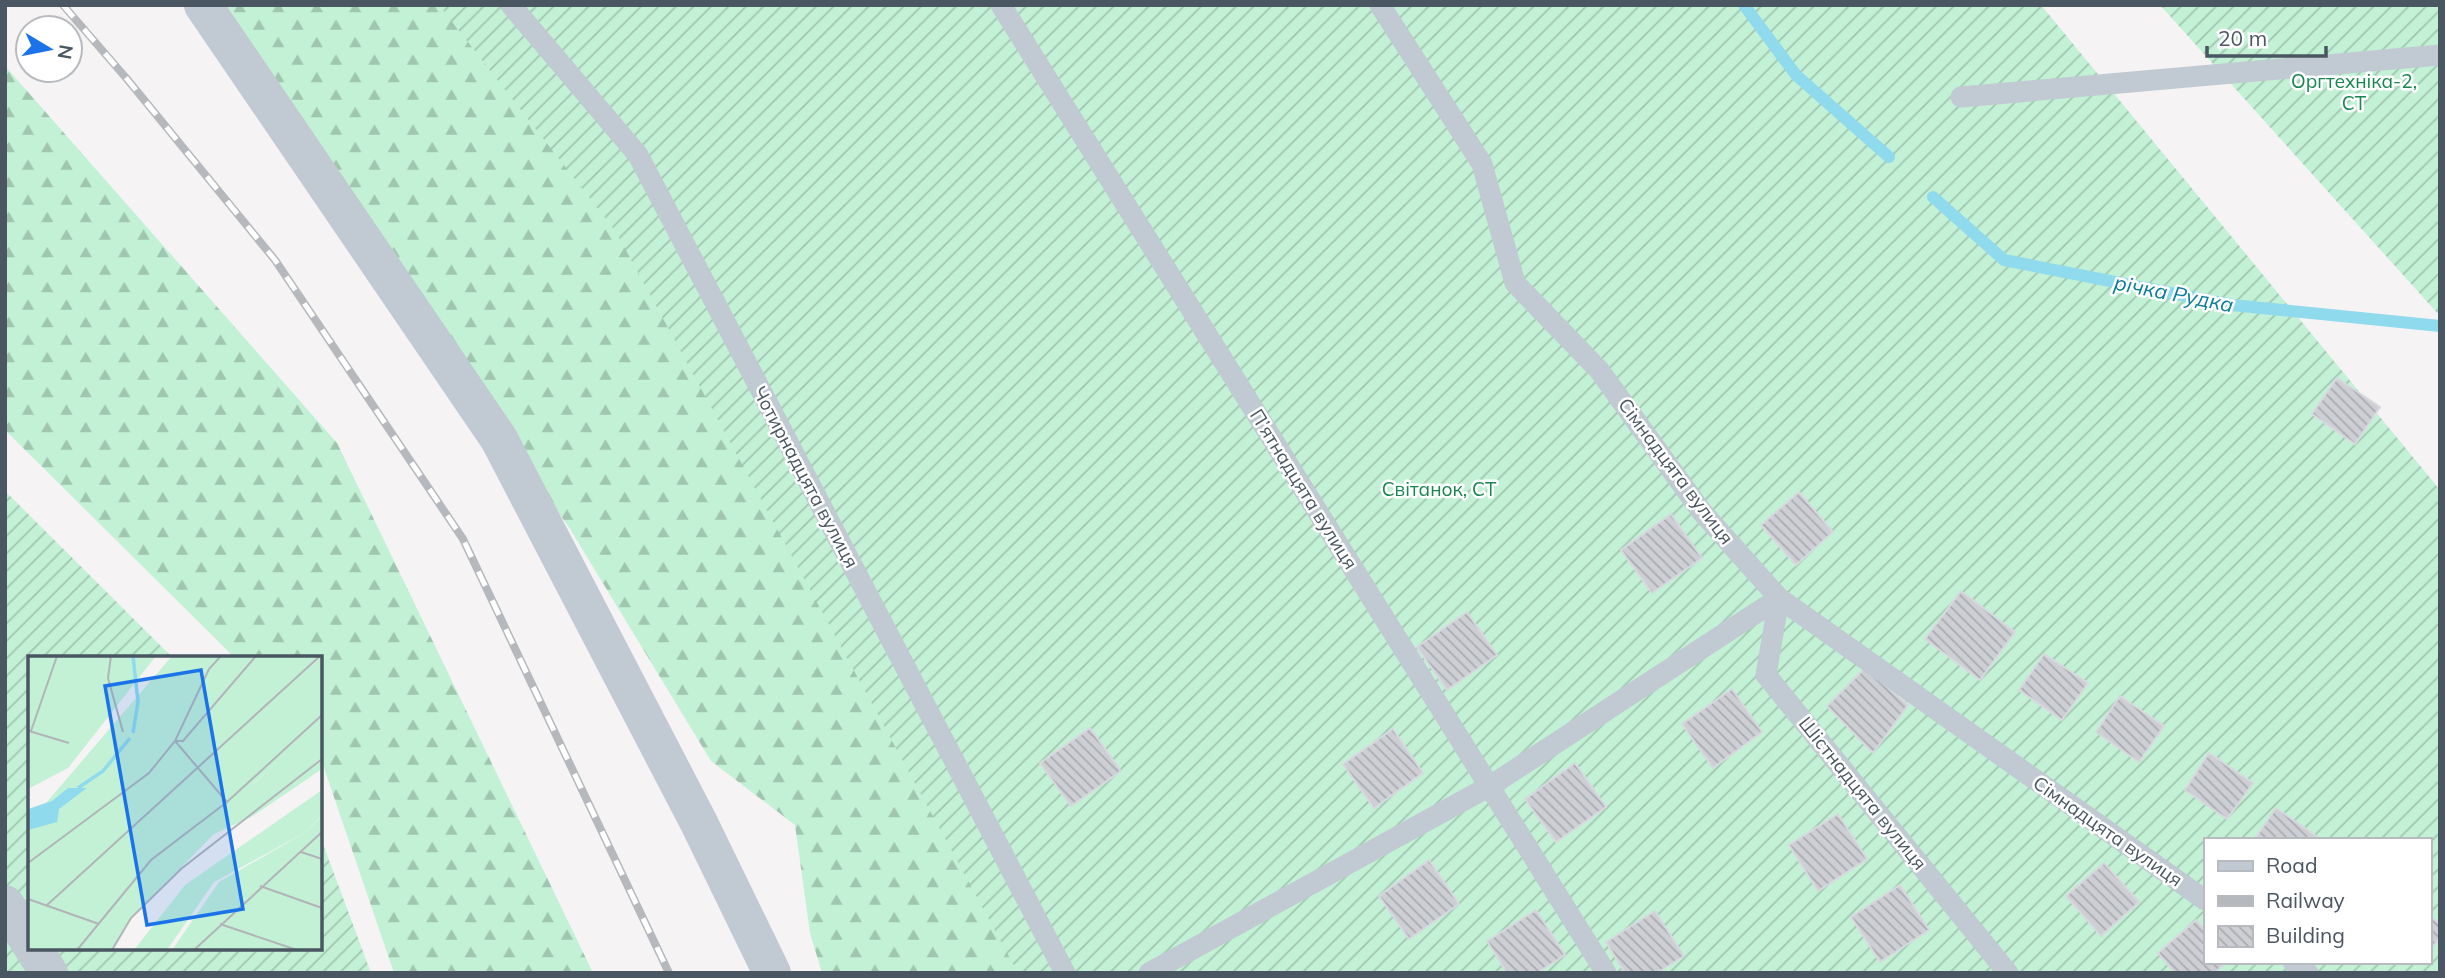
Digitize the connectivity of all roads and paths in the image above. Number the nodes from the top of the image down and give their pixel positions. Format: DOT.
graph roads {
  1 [pos="203,5"];
  2 [pos="511,5"];
  3 [pos="1001,5"];
  4 [pos="1380,5"];
  5 [pos="2440,55"];
  6 [pos="1961,97"];
  7 [pos="1779,598"];
  8 [pos="1490,786"];
  9 [pos="2204,899"];
  10 [pos="5,904"];
  11 [pos="28,940"];
  12 [pos="34,950"];
  13 [pos="49,973"];
  14 [pos="772,973"];
  15 [pos="1065,973"];
  16 [pos="1149,973"];
  17 [pos="1606,973"];
  18 [pos="2008,973"];
  1 -- 14 [label="street"];
  2 -- 15 [label="lane, Чотирнадцята вулиця"];
  3 -- 8 [label="lane, П’ятнадцята вулиця"];
  4 -- 7 [label="lane, Сімнадцята вулиця"];
  5 -- 6 [label="lane"];
  7 -- 8 [label="lane"];
  7 -- 9 [label="lane, Сімнадцята вулиця"];
  7 -- 18 [label="lane, Шістнадцята вулиця"];
  8 -- 16 [label="lane"];
  8 -- 17 [label="lane, П’ятнадцята вулиця"];
  10 -- 11 [label="street"];
  12 -- 13 [label="street"];
}
